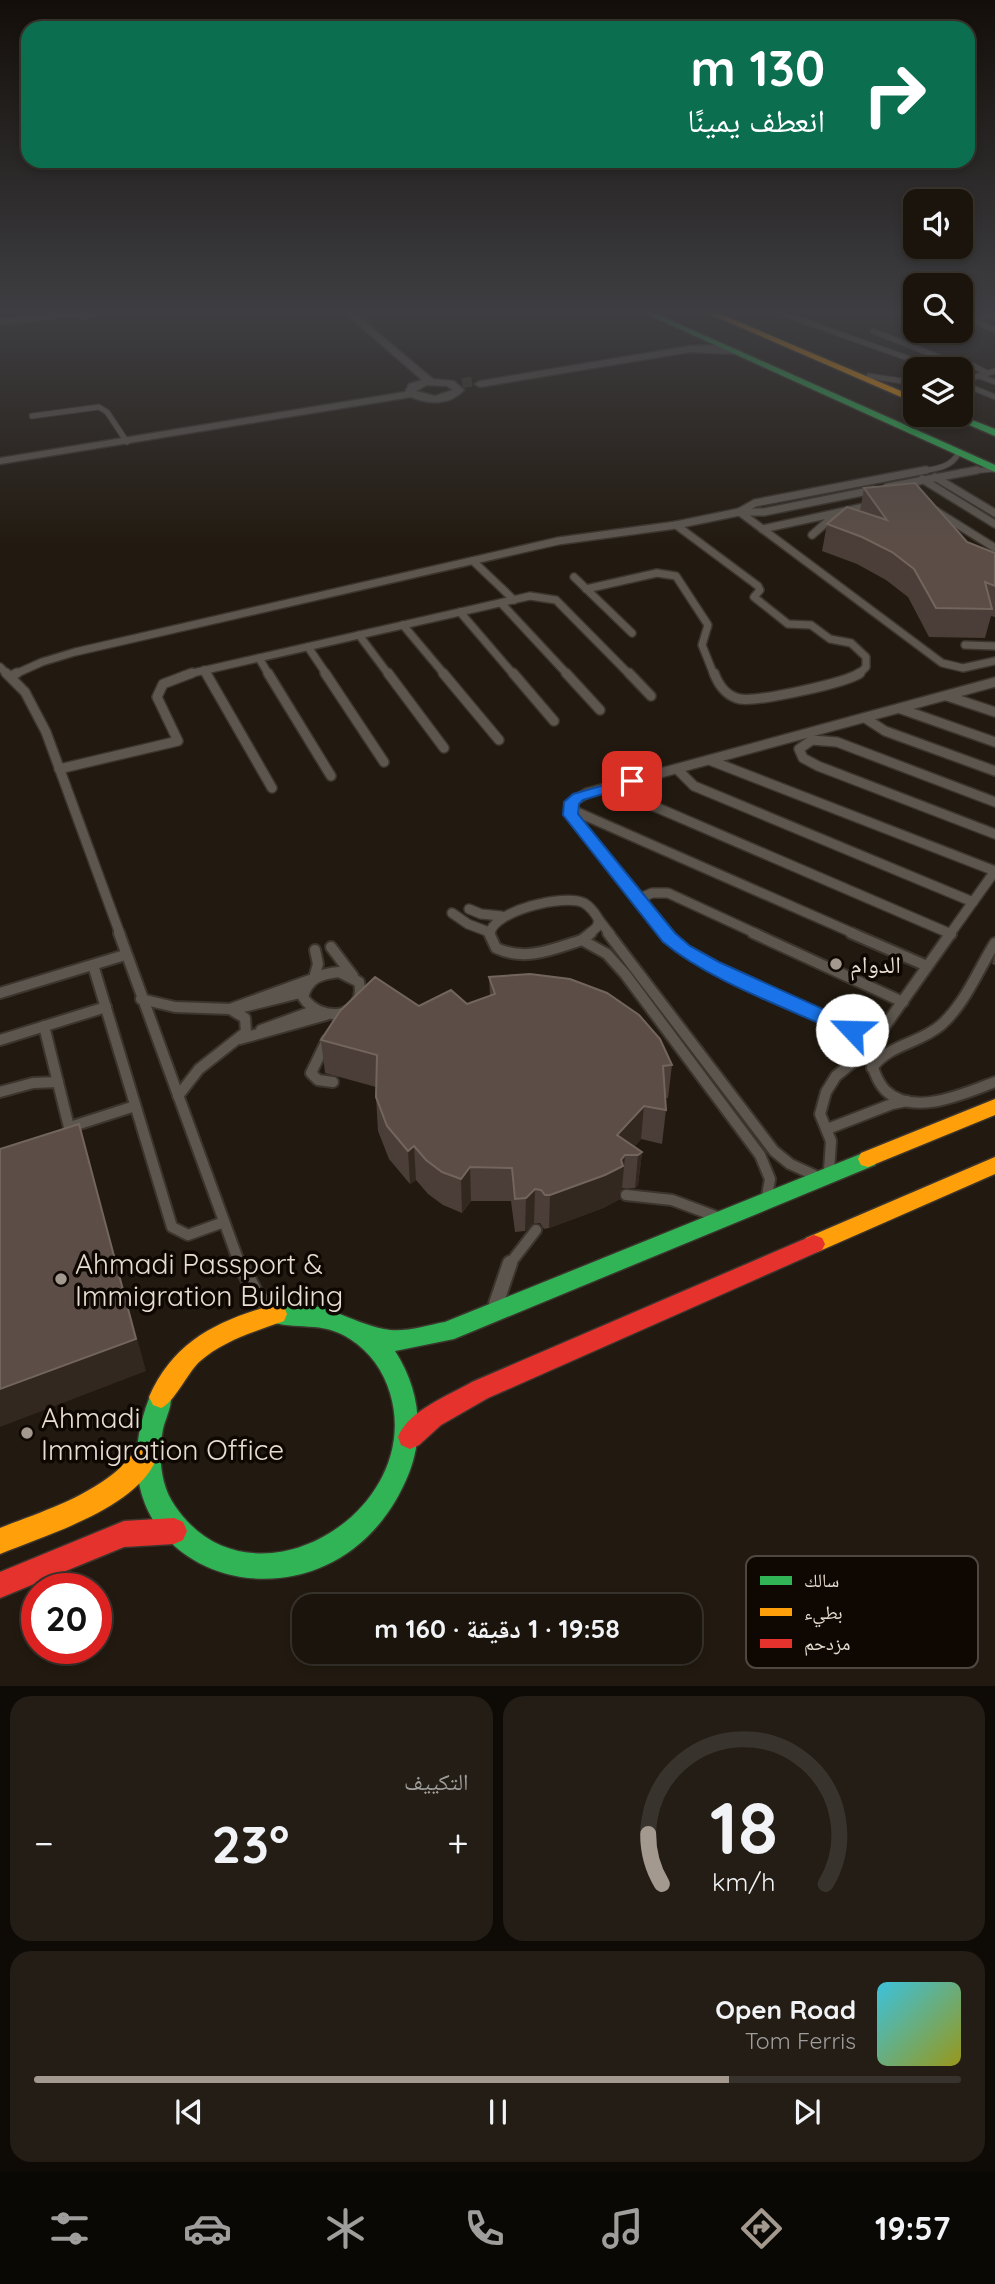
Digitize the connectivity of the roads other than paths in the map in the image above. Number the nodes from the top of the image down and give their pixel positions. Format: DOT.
graph roads {
  1 [pos="411,391"];
  2 [pos="456,391"];
  3 [pos="822,391"];
  4 [pos="849,391"];
  5 [pos="412,394"];
  6 [pos="32,416"];
  7 [pos="973,422"];
  8 [pos="973,424"];
  9 [pos="990,431"];
  10 [pos="127,442"];
  11 [pos="958,454"];
  12 [pos="995,455"];
  13 [pos="0,461"];
  14 [pos="995,469"];
  15 [pos="912,473"];
  16 [pos="935,477"];
  17 [pos="923,480"];
  18 [pos="884,502"];
  19 [pos="933,509"];
  20 [pos="740,512"];
  21 [pos="838,512"];
  22 [pos="995,513"];
  23 [pos="995,524"];
  24 [pos="676,525"];
  25 [pos="762,529"];
  26 [pos="812,535"];
  27 [pos="995,548"];
  28 [pos="473,561"];
  29 [pos="574,578"];
  30 [pos="586,589"];
  31 [pos="514,600"];
  32 [pos="501,603"];
  33 [pos="460,612"];
  34 [pos="403,625"];
  35 [pos="632,633"];
  36 [pos="359,635"];
  37 [pos="965,645"];
  38 [pos="995,646"];
  39 [pos="308,647"];
  40 [pos="259,658"];
  41 [pos="995,660"];
  42 [pos="0,667"];
  43 [pos="204,670"];
  44 [pos="11,676"];
  45 [pos="994,683"];
  46 [pos="652,696"];
  47 [pos="947,696"];
  48 [pos="900,709"];
  49 [pos="600,710"];
  50 [pos="995,712"];
  51 [pos="865,718"];
  52 [pos="554,720"];
  53 [pos="499,740"];
  54 [pos="995,742"];
  55 [pos="444,748"];
  56 [pos="709,760"];
  57 [pos="384,762"];
  58 [pos="59,769"];
  59 [pos="677,769"];
  60 [pos="995,771"];
  61 [pos="331,776"];
  62 [pos="609,787"];
  63 [pos="272,788"];
  64 [pos="995,802"];
  65 [pos="569,809"];
  66 [pos="995,834"];
  67 [pos="995,871"];
  68 [pos="638,900"];
  69 [pos="973,902"];
  70 [pos="469,909"];
  71 [pos="452,913"];
  72 [pos="503,916"];
  73 [pos="599,920"];
  74 [pos="489,932"];
  75 [pos="951,934"];
  76 [pos="582,940"];
  77 [pos="995,943"];
  78 [pos="331,947"];
  79 [pos="314,950"];
  80 [pos="125,956"];
  81 [pos="93,965"];
  82 [pos="927,966"];
  83 [pos="354,977"];
  84 [pos="313,979"];
  85 [pos="304,992"];
  86 [pos="0,993"];
  87 [pos="141,999"];
  88 [pos="903,1002"];
  89 [pos="106,1007"];
  90 [pos="230,1009"];
  91 [pos="313,1011"];
  92 [pos="333,1014"];
  93 [pos="44,1026"];
  94 [pos="240,1039"];
  95 [pos="0,1040"];
  96 [pos="872,1045"];
  97 [pos="872,1068"];
  98 [pos="58,1082"];
  99 [pos="332,1082"];
  100 [pos="995,1082"];
  101 [pos="0,1092"];
  102 [pos="178,1096"];
  103 [pos="909,1101"];
  104 [pos="135,1106"];
  105 [pos="995,1107"];
  106 [pos="830,1128"];
  107 [pos="995,1165"];
  108 [pos="826,1178"];
  109 [pos="626,1195"];
  110 [pos="765,1203"];
  111 [pos="723,1220"];
  112 [pos="224,1222"];
  113 [pos="536,1230"];
  114 [pos="276,1314"];
  115 [pos="495,1314"];
  116 [pos="363,1334"];
  117 [pos="410,1437"];
  118 [pos="145,1458"];
  119 [pos="174,1531"];
  120 [pos="0,1541"];
  121 [pos="0,1585"];
  1 -- 5 [label="street"];
  2 -- 5 [label="street"];
  3 -- 11 [label="main road"];
  4 -- 12 [label="main road"];
  5 -- 10 [label="street"];
  6 -- 10 [label="lane"];
  7 -- 9 [label="lane"];
  8 -- 9 [label="main road"];
  10 -- 13 [label="street"];
  11 -- 14 [label="main road"];
  11 -- 15 [label="lane"];
  14 -- 16 [label="lane"];
  15 -- 17 [label="lane"];
  15 -- 20 [label="lane"];
  16 -- 17 [label="lane"];
  16 -- 22 [label="lane"];
  17 -- 20 [label="lane"];
  17 -- 23 [label="lane"];
  18 -- 21 [label="lane"];
  19 -- 27 [label="lane"];
  20 -- 24 [label="lane"];
  20 -- 25 [label="lane"];
  21 -- 25 [label="lane"];
  21 -- 26 [label="lane"];
  24 -- 28 [label="lane"];
  24 -- 30 [label="lane"];
  25 -- 41 [label="lane"];
  28 -- 31 [label="lane"];
  28 -- 44 [label="lane"];
  29 -- 30 [label="lane"];
  30 -- 35 [label="lane"];
  31 -- 32 [label="lane"];
  31 -- 46 [label="lane"];
  32 -- 33 [label="lane"];
  32 -- 49 [label="lane"];
  33 -- 34 [label="lane"];
  33 -- 52 [label="lane"];
  34 -- 36 [label="lane"];
  34 -- 53 [label="lane"];
  36 -- 39 [label="lane"];
  36 -- 55 [label="lane"];
  37 -- 38 [label="lane"];
  39 -- 40 [label="lane"];
  39 -- 57 [label="lane"];
  40 -- 43 [label="lane"];
  40 -- 61 [label="lane"];
  42 -- 44 [label="lane"];
  43 -- 58 [label="lane"];
  43 -- 63 [label="lane"];
  44 -- 58 [label="lane"];
  45 -- 47 [label="lane"];
  47 -- 48 [label="lane"];
  47 -- 50 [label="lane"];
  48 -- 51 [label="lane"];
  48 -- 54 [label="lane"];
  51 -- 56 [label="lane"];
  51 -- 60 [label="lane"];
  56 -- 59 [label="lane"];
  56 -- 67 [label="lane"];
  58 -- 80 [label="lane"];
  59 -- 62 [label="lane"];
  59 -- 69 [label="lane"];
  62 -- 65 [label="lane"];
  62 -- 75 [label="lane"];
  64 -- 66 [label="lane"];
  65 -- 68 [label="lane"];
  65 -- 82 [label="lane"];
  67 -- 69 [label="lane"];
  68 -- 88 [label="lane"];
  68 -- 96 [label="lane"];
  69 -- 75 [label="lane"];
  70 -- 72 [label="lane"];
  71 -- 74 [label="lane"];
  72 -- 73 [label="lane"];
  72 -- 74 [label="lane"];
  73 -- 76 [label="lane"];
  73 -- 108 [label="lane"];
  74 -- 76 [label="lane"];
  75 -- 82 [label="lane"];
  76 -- 110 [label="lane"];
  77 -- 97 [label="lane"];
  78 -- 83 [label="lane"];
  79 -- 84 [label="lane"];
  80 -- 81 [label="lane"];
  80 -- 87 [label="lane"];
  81 -- 86 [label="lane"];
  81 -- 89 [label="lane"];
  82 -- 88 [label="lane"];
  83 -- 84 [label="lane"];
  83 -- 92 [label="lane"];
  84 -- 85 [label="lane"];
  84 -- 90 [label="lane"];
  85 -- 90 [label="lane"];
  85 -- 91 [label="lane"];
  87 -- 90 [label="lane"];
  87 -- 102 [label="lane"];
  88 -- 96 [label="lane"];
  89 -- 93 [label="lane"];
  89 -- 104 [label="lane"];
  90 -- 94 [label="lane"];
  91 -- 92 [label="lane"];
  91 -- 94 [label="lane"];
  92 -- 94 [label="lane"];
  92 -- 99 [label="lane"];
  93 -- 95 [label="lane"];
  93 -- 98 [label="lane"];
  94 -- 102 [label="lane"];
  96 -- 97 [label="lane"];
  96 -- 106 [label="lane"];
  97 -- 103 [label="lane"];
  98 -- 101 [label="lane"];
  98 -- 104 [label="lane"];
  100 -- 103 [label="lane"];
  102 -- 112 [label="lane"];
  103 -- 106 [label="lane"];
  104 -- 112 [label="lane"];
  105 -- 108 [label="main road"];
  106 -- 108 [label="lane"];
  107 -- 117 [label="main road"];
  108 -- 110 [label="main road"];
  109 -- 111 [label="lane"];
  110 -- 111 [label="main road"];
  111 -- 115 [label="main road"];
  112 -- 114 [label="lane"];
  113 -- 115 [label="lane"];
  114 -- 116 [label="main road"];
  114 -- 118 [label="main road"];
  115 -- 116 [label="main road"];
  116 -- 117 [label="main road"];
  117 -- 119 [label="main road"];
  118 -- 119 [label="main road"];
  118 -- 120 [label="main road"];
  119 -- 121 [label="main road"];
}
